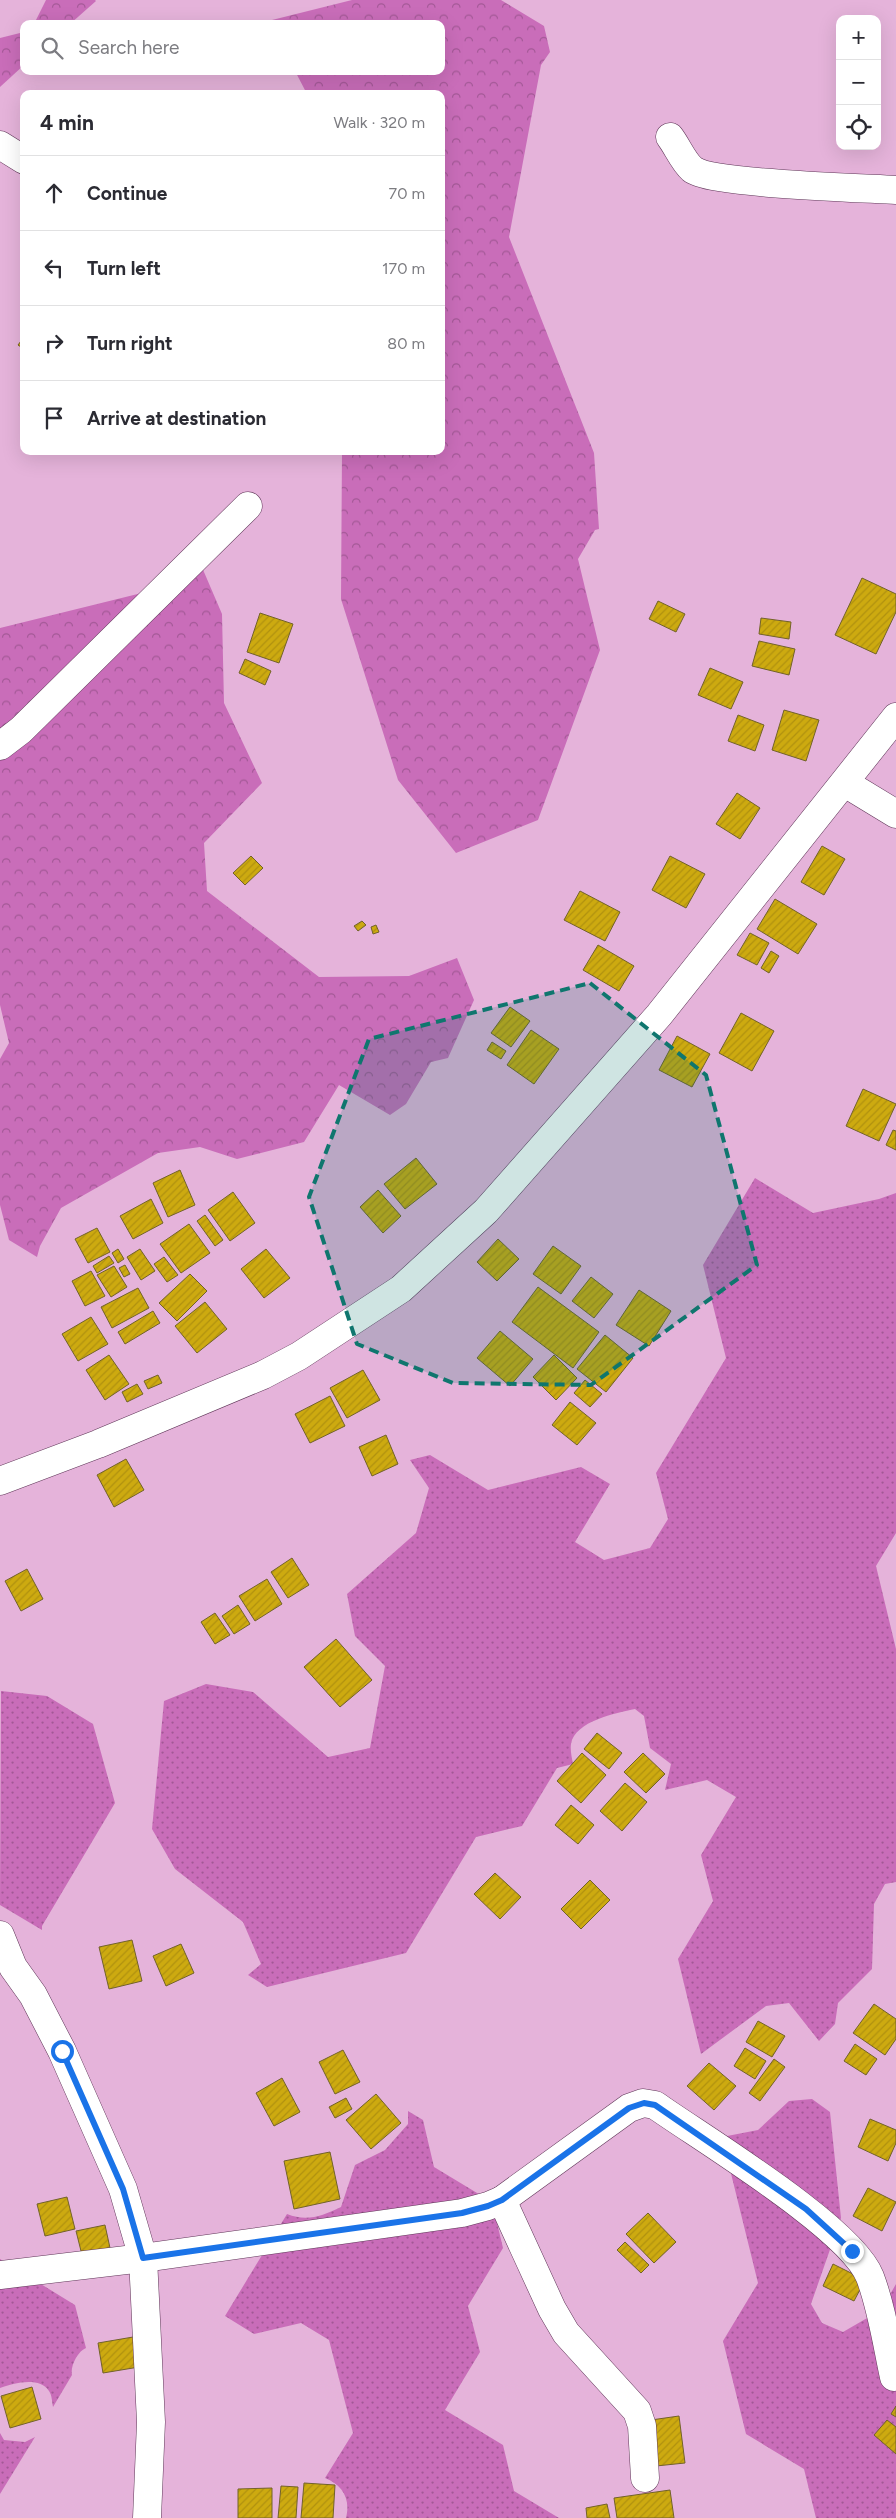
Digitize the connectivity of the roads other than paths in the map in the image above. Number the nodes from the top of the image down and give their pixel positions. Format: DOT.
graph roads {
  1 [pos="670,137"];
  2 [pos="0,146"];
  3 [pos="20,158"];
  4 [pos="896,190"];
  5 [pos="248,506"];
  6 [pos="896,717"];
  7 [pos="0,746"];
  8 [pos="845,783"];
  9 [pos="896,814"];
  10 [pos="0,1481"];
  11 [pos="0,1934"];
  12 [pos="502,2200"];
  13 [pos="143,2258"];
  14 [pos="0,2275"];
  15 [pos="894,2378"];
  16 [pos="645,2478"];
  17 [pos="147,2518"];
  1 -- 4 [label="street"];
  2 -- 3 [label="street"];
  5 -- 7 [label="street"];
  6 -- 8 [label="street"];
  8 -- 9 [label="street"];
  8 -- 10 [label="street"];
  11 -- 13 [label="street"];
  12 -- 13 [label="street"];
  12 -- 15 [label="street"];
  12 -- 16 [label="street"];
  13 -- 14 [label="street"];
  13 -- 17 [label="street"];
}
